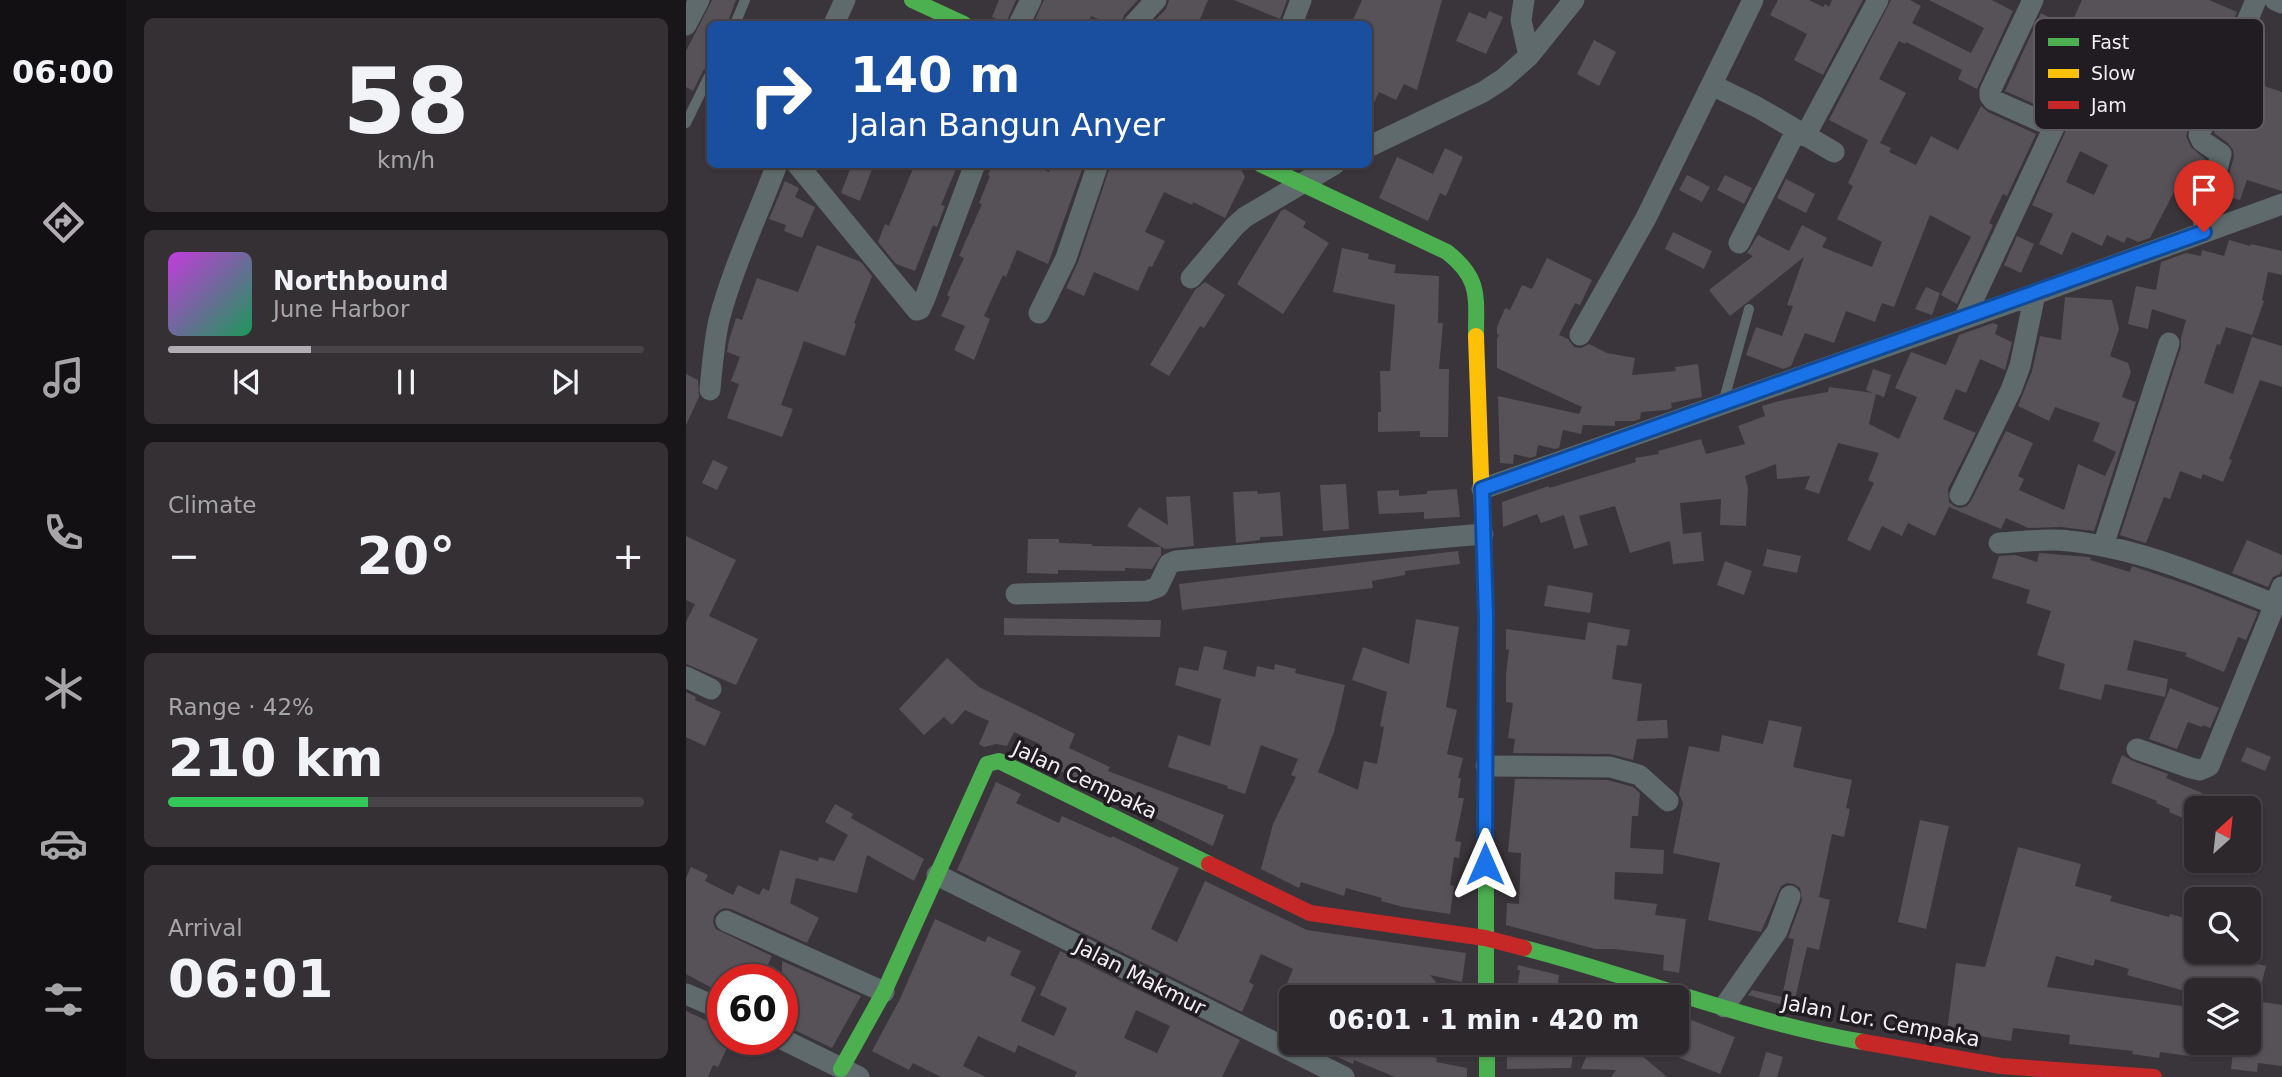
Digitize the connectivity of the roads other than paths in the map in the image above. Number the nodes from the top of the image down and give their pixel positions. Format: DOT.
graph roads {
  1 [pos="699,0"];
  2 [pos="745,0"];
  3 [pos="845,0"];
  4 [pos="912,0"];
  5 [pos="1031,0"];
  6 [pos="1156,0"];
  7 [pos="1301,0"];
  8 [pos="1574,0"];
  9 [pos="1753,0"];
  10 [pos="1878,0"];
  11 [pos="2033,0"];
  12 [pos="2256,0"];
  13 [pos="2275,0"];
  14 [pos="1518,1"];
  15 [pos="2282,3"];
  16 [pos="2248,18"];
  17 [pos="736,21"];
  18 [pos="835,21"];
  19 [pos="958,21"];
  20 [pos="1020,21"];
  21 [pos="1137,21"];
  22 [pos="1293,21"];
  23 [pos="686,25"];
  24 [pos="1529,56"];
  25 [pos="707,80"];
  26 [pos="1712,85"];
  27 [pos="2034,118"];
  28 [pos="686,123"];
  29 [pos="2053,130"];
  30 [pos="2201,130"];
  31 [pos="1800,133"];
  32 [pos="1372,146"];
  33 [pos="1834,152"];
  34 [pos="776,168"];
  35 [pos="800,168"];
  36 [pos="974,168"];
  37 [pos="1097,168"];
  38 [pos="1268,168"];
  39 [pos="1328,168"];
  40 [pos="1300,184"];
  41 [pos="2282,204"];
  42 [pos="2204,232"];
  43 [pos="1739,243"];
  44 [pos="1191,278"];
  45 [pos="2035,294"];
  46 [pos="1749,309"];
  47 [pos="1039,313"];
  48 [pos="1965,317"];
  49 [pos="1580,335"];
  50 [pos="2169,343"];
  51 [pos="710,390"];
  52 [pos="1723,402"];
  53 [pos="1482,489"];
  54 [pos="1960,495"];
  55 [pos="1483,534"];
  56 [pos="1998,543"];
  57 [pos="2103,546"];
  58 [pos="1016,594"];
  59 [pos="2278,596"];
  60 [pos="686,677"];
  61 [pos="711,689"];
  62 [pos="2137,749"];
  63 [pos="1486,766"];
  64 [pos="1668,801"];
  65 [pos="937,875"];
  66 [pos="1790,897"];
  67 [pos="726,920"];
  68 [pos="1485,938"];
  69 [pos="1486,985"];
  70 [pos="884,992"];
  71 [pos="686,994"];
  72 [pos="707,1003"];
  73 [pos="1724,1007"];
  74 [pos="798,1048"];
  75 [pos="1487,1055"];
  76 [pos="850,1073"];
  77 [pos="1344,1077"];
  78 [pos="1487,1077"];
  79 [pos="2154,1077"];
  1 -- 23 [label="street"];
  2 -- 17 [label="lane"];
  3 -- 18 [label="street"];
  4 -- 19 [label="street"];
  5 -- 20 [label="street"];
  6 -- 21 [label="street"];
  7 -- 22 [label="street"];
  8 -- 24 [label="street"];
  9 -- 26 [label="street"];
  10 -- 31 [label="street"];
  11 -- 27 [label="street"];
  12 -- 16 [label="street"];
  13 -- 15 [label="street"];
  14 -- 24 [label="street"];
  24 -- 32 [label="street"];
  25 -- 28 [label="lane"];
  26 -- 31 [label="street"];
  26 -- 49 [label="street"];
  29 -- 48 [label="street"];
  30 -- 42 [label="street"];
  31 -- 33 [label="street"];
  31 -- 43 [label="street"];
  34 -- 51 [label="street"];
  35 -- 36 [label="street"];
  37 -- 47 [label="street"];
  38 -- 40 [label="street"];
  39 -- 40 [label="street"];
  40 -- 44 [label="street"];
  40 -- 53 [label="street"];
  41 -- 42 [label="street"];
  42 -- 45 [label="street"];
  45 -- 48 [label="street"];
  45 -- 54 [label="street"];
  46 -- 52 [label="lane"];
  48 -- 52 [label="street"];
  50 -- 57 [label="street"];
  52 -- 53 [label="street"];
  53 -- 55 [label="street"];
  55 -- 58 [label="street"];
  55 -- 63 [label="street"];
  56 -- 57 [label="street"];
  57 -- 59 [label="street"];
  59 -- 62 [label="street"];
  60 -- 61 [label="street"];
  63 -- 64 [label="street"];
  63 -- 68 [label="street"];
  65 -- 68 [label="street, Jalan Cempaka"];
  65 -- 70 [label="street, Jalan Cempaka"];
  65 -- 77 [label="street, Jalan Makmur"];
  66 -- 73 [label="street"];
  67 -- 70 [label="street"];
  68 -- 69 [label="street"];
  68 -- 73 [label="street, Jalan Lor. Cempaka"];
  70 -- 76 [label="street, Jalan Cempaka"];
  71 -- 72 [label="street"];
  73 -- 79 [label="street, Jalan Lor. Cempaka"];
  74 -- 76 [label="street"];
  75 -- 78 [label="street"];
}
